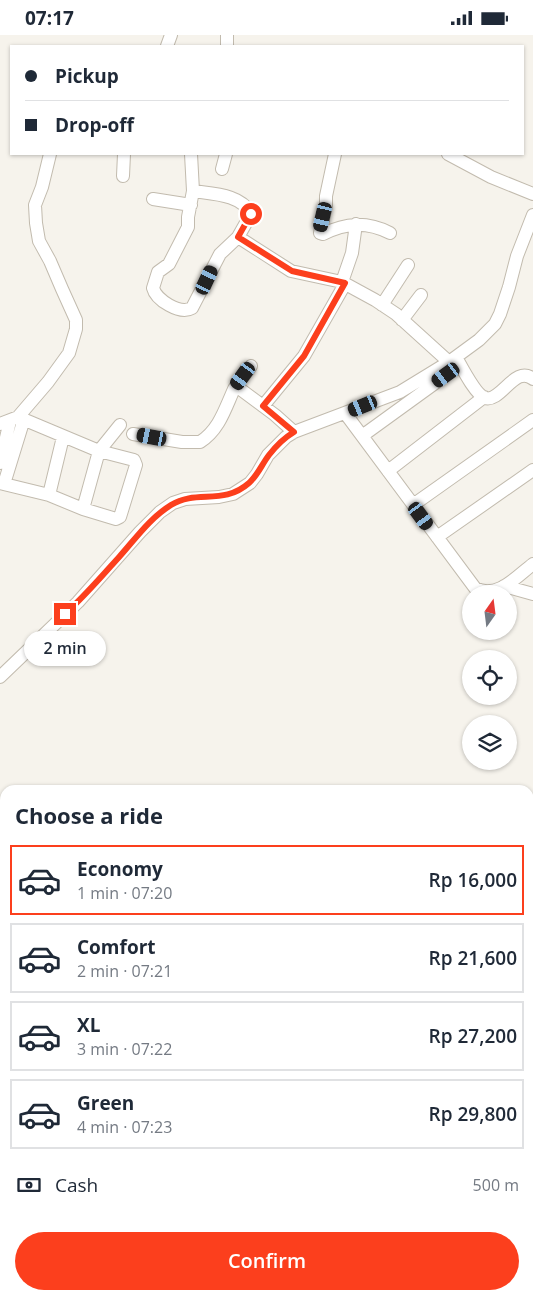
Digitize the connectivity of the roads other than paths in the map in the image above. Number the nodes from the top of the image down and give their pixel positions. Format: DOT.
graph roads {
  1 [pos="50,155"];
  2 [pos="124,155"];
  3 [pos="191,155"];
  4 [pos="226,155"];
  5 [pos="335,155"];
  6 [pos="450,155"];
  7 [pos="222,169"];
  8 [pos="123,176"];
  9 [pos="193,191"];
  10 [pos="533,194"];
  11 [pos="153,199"];
  12 [pos="190,205"];
  13 [pos="533,215"];
  14 [pos="356,224"];
  15 [pos="390,233"];
  16 [pos="238,237"];
  17 [pos="529,237"];
  18 [pos="408,265"];
  19 [pos="343,283"];
  20 [pos="421,295"];
  21 [pos="382,305"];
  22 [pos="402,320"];
  23 [pos="455,362"];
  24 [pos="250,366"];
  25 [pos="533,379"];
  26 [pos="236,386"];
  27 [pos="484,397"];
  28 [pos="263,406"];
  29 [pos="345,413"];
  30 [pos="13,420"];
  31 [pos="533,420"];
  32 [pos="120,425"];
  33 [pos="294,432"];
  34 [pos="133,434"];
  35 [pos="362,436"];
  36 [pos="63,437"];
  37 [pos="99,451"];
  38 [pos="0,463"];
  39 [pos="533,470"];
  40 [pos="388,471"];
  41 [pos="2,483"];
  42 [pos="49,495"];
  43 [pos="413,505"];
  44 [pos="83,509"];
  45 [pos="437,537"];
  46 [pos="533,564"];
  47 [pos="474,585"];
  48 [pos="504,585"];
  49 [pos="518,589"];
  50 [pos="533,594"];
  51 [pos="0,677"];
  1 -- 30 [label="street"];
  2 -- 8 [label="street"];
  3 -- 9 [label="street"];
  4 -- 7 [label="street"];
  5 -- 14 [label="street"];
  6 -- 10 [label="street"];
  9 -- 12 [label="street"];
  9 -- 16 [label="street"];
  11 -- 12 [label="street"];
  12 -- 16 [label="street"];
  13 -- 17 [label="street"];
  14 -- 15 [label="street"];
  14 -- 19 [label="street"];
  16 -- 19 [label="street"];
  17 -- 23 [label="street"];
  18 -- 21 [label="street"];
  19 -- 21 [label="street"];
  19 -- 28 [label="street"];
  20 -- 22 [label="street"];
  21 -- 22 [label="street"];
  22 -- 23 [label="street"];
  23 -- 27 [label="street"];
  23 -- 29 [label="street"];
  23 -- 35 [label="street"];
  24 -- 26 [label="street"];
  25 -- 27 [label="street"];
  26 -- 28 [label="street"];
  26 -- 34 [label="street"];
  27 -- 40 [label="street"];
  28 -- 33 [label="street"];
  29 -- 33 [label="street"];
  29 -- 35 [label="street"];
  30 -- 36 [label="street"];
  30 -- 38 [label="street"];
  30 -- 41 [label="street"];
  31 -- 43 [label="street"];
  32 -- 37 [label="street"];
  33 -- 51 [label="street"];
  35 -- 40 [label="street"];
  36 -- 37 [label="street"];
  36 -- 42 [label="street"];
  37 -- 44 [label="street"];
  37 -- 44 [label="street"];
  39 -- 45 [label="street"];
  40 -- 43 [label="street"];
  41 -- 42 [label="street"];
  42 -- 44 [label="street"];
  43 -- 45 [label="street"];
  45 -- 47 [label="street"];
  46 -- 48 [label="street"];
  49 -- 50 [label="street"];
}
